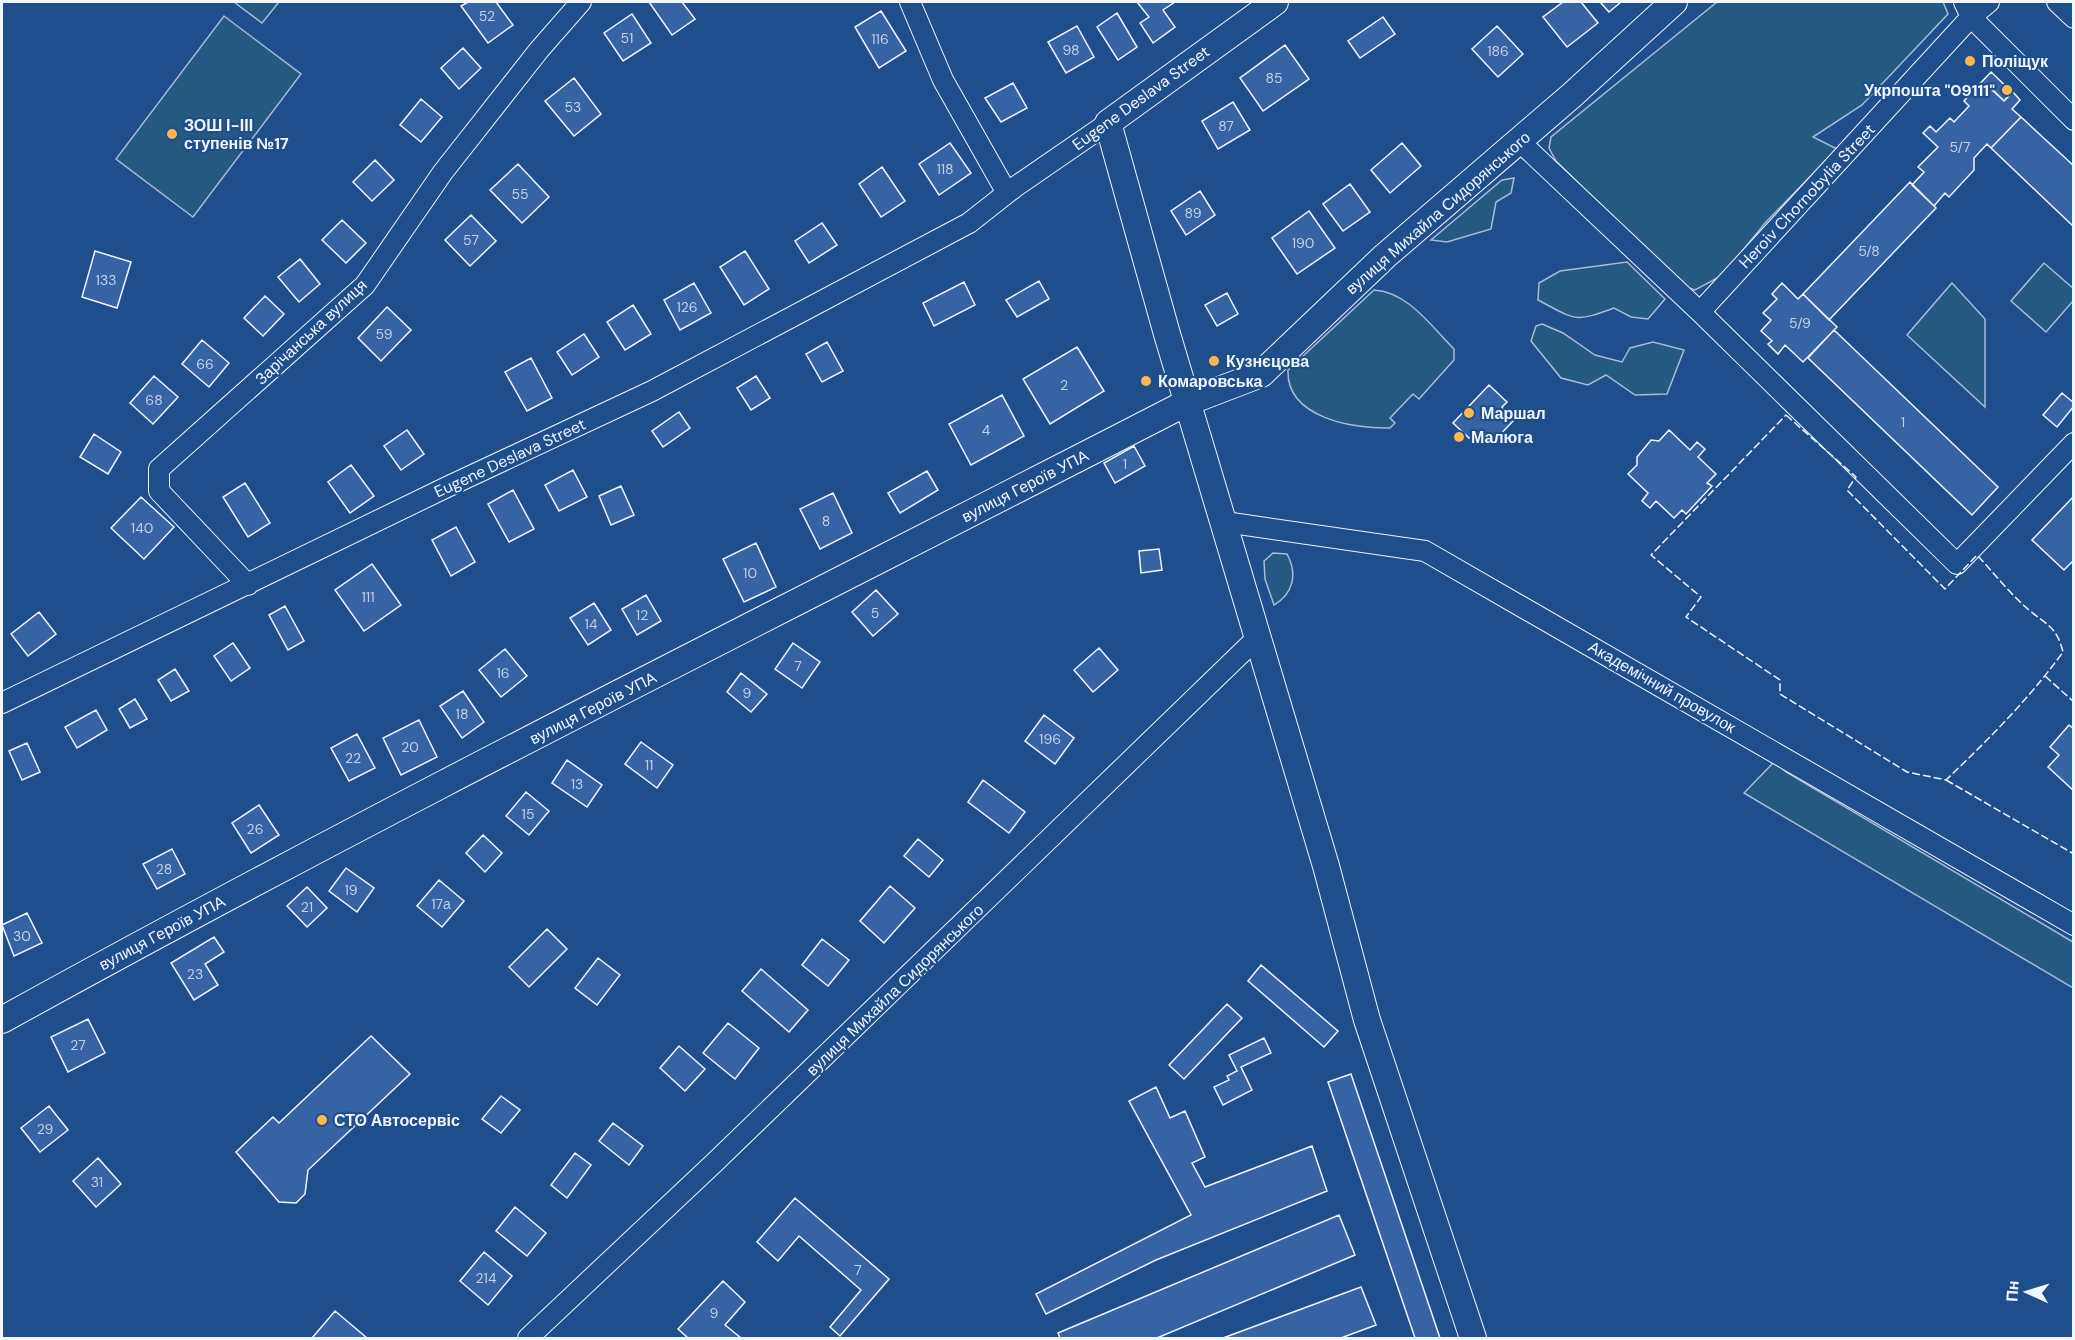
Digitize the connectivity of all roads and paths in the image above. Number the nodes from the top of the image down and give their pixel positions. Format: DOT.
graph roads {
  1 [pos="581,2"];
  2 [pos="910,2"];
  3 [pos="1275,2"];
  4 [pos="1674,2"];
  5 [pos="1989,2"];
  6 [pos="2057,2"];
  7 [pos="1967,9"];
  8 [pos="2073,18"];
  9 [pos="2073,120"];
  10 [pos="1108,123"];
  11 [pos="1519,141"];
  12 [pos="1007,193"];
  13 [pos="1700,312"];
  14 [pos="1188,402"];
  15 [pos="2073,443"];
  16 [pos="1225,522"];
  17 [pos="248,585"];
  18 [pos="1258,636"];
  19 [pos="2,703"];
  20 [pos="2073,925"];
  21 [pos="2,1020"];
  22 [pos="528,1338"];
  23 [pos="1473,1338"];
  1 -- 17 [label="street, Зарічанська вулиця"];
  2 -- 12 [label="street"];
  3 -- 10 [label="street, Eugene Deslava Street"];
  4 -- 11 [label="street, вулиця Михайла Сидорянського"];
  5 -- 7 [label="street, Heroiv Chornobylia Street"];
  6 -- 8 [label="street"];
  7 -- 9 [label="street"];
  7 -- 13 [label="street, Heroiv Chornobylia Street"];
  10 -- 12 [label="street, Eugene Deslava Street"];
  10 -- 14 [label="street"];
  11 -- 13 [label="street"];
  11 -- 14 [label="street, вулиця Михайла Сидорянського"];
  12 -- 17 [label="street, Eugene Deslava Street"];
  13 -- 15 [label="street"];
  14 -- 16 [label="street"];
  14 -- 21 [label="street, вулиця Героїв УПА"];
  16 -- 18 [label="street"];
  16 -- 20 [label="street, Академічний провулок"];
  17 -- 19 [label="street, Eugene Deslava Street"];
  18 -- 22 [label="street, вулиця Михайла Сидорянського"];
  18 -- 23 [label="street"];
}
